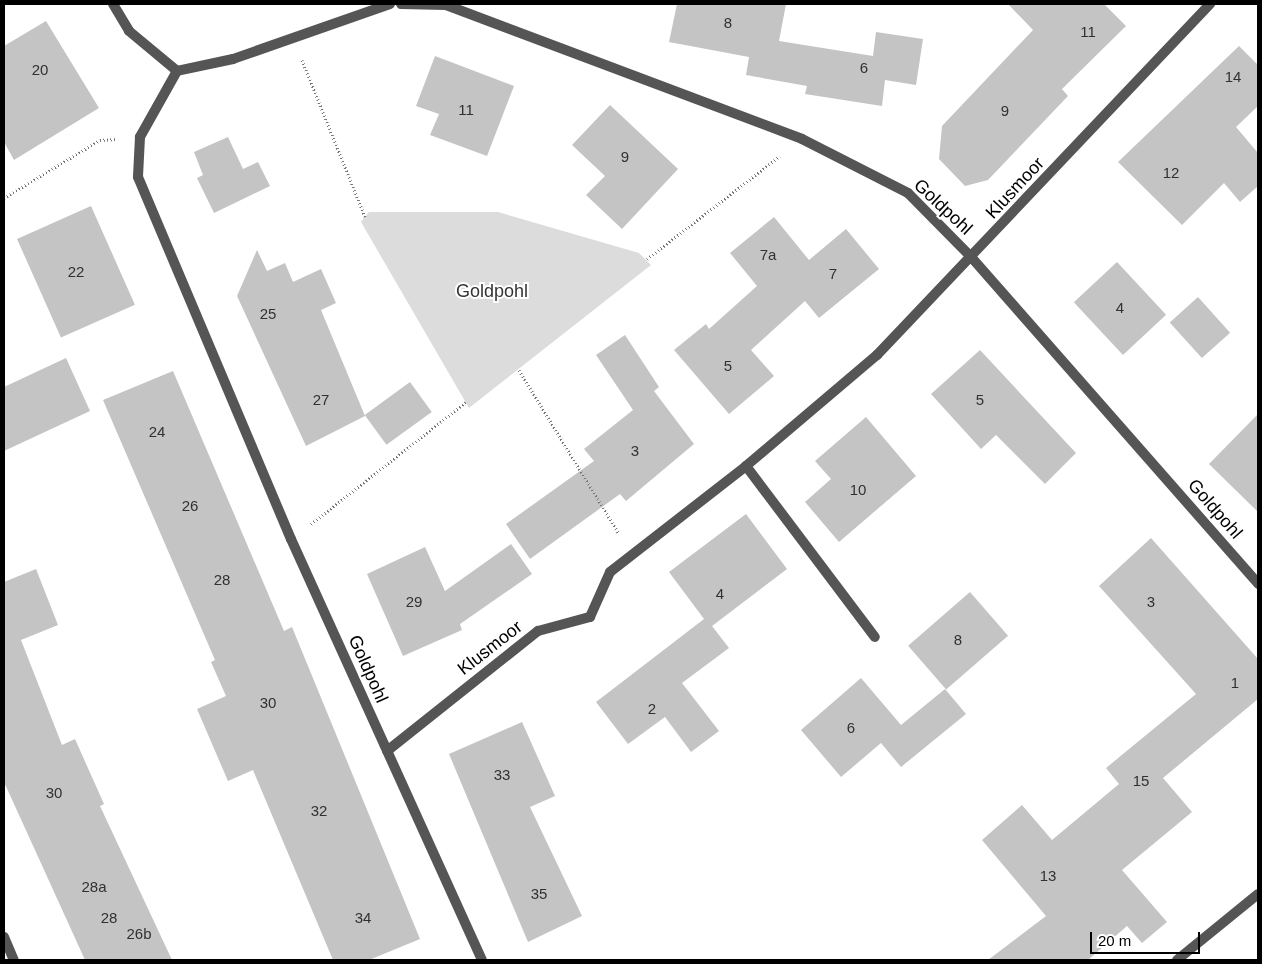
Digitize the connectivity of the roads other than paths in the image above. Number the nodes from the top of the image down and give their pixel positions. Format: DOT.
graph roads {
  1 [pos="113,4"];
  2 [pos="390,4"];
  3 [pos="401,4"];
  4 [pos="1210,4"];
  5 [pos="177,71"];
  6 [pos="972,258"];
  7 [pos="746,466"];
  8 [pos="1258,584"];
  9 [pos="875,637"];
  10 [pos="387,751"];
  11 [pos="1258,894"];
  12 [pos="4,937"];
  13 [pos="14,960"];
  14 [pos="482,960"];
  15 [pos="1177,960"];
  1 -- 5 [label="street"];
  2 -- 5 [label="street"];
  3 -- 6 [label="street, Goldpohl"];
  4 -- 6 [label="street, Klusmoor"];
  5 -- 10 [label="street, Goldpohl"];
  6 -- 7 [label="street, Klusmoor"];
  6 -- 8 [label="street, Goldpohl"];
  7 -- 9 [label="street"];
  7 -- 10 [label="street, Klusmoor"];
  10 -- 14 [label="street, Goldpohl"];
  11 -- 15 [label="street"];
  12 -- 13 [label="street"];
}
